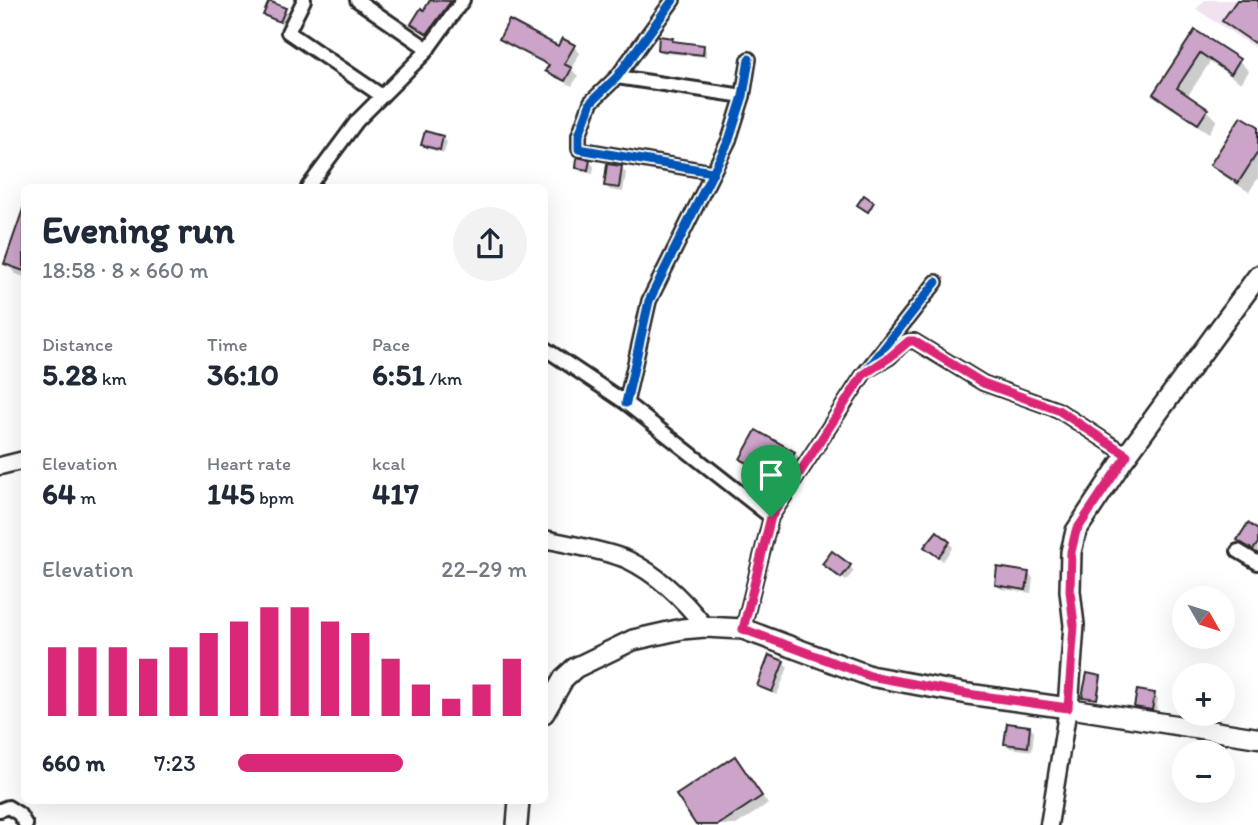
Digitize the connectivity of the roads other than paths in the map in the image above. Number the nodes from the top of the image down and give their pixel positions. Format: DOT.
graph roads {
  1 [pos="357,0"];
  2 [pos="463,0"];
  3 [pos="673,0"];
  4 [pos="301,5"];
  5 [pos="428,49"];
  6 [pos="749,59"];
  7 [pos="617,77"];
  8 [pos="382,96"];
  9 [pos="743,96"];
  10 [pos="712,172"];
  11 [pos="311,184"];
  12 [pos="1258,276"];
  13 [pos="936,282"];
  14 [pos="548,351"];
  15 [pos="869,369"];
  16 [pos="626,403"];
  17 [pos="1127,455"];
  18 [pos="21,461"];
  19 [pos="0,466"];
  20 [pos="771,517"];
  21 [pos="548,539"];
  22 [pos="1238,551"];
  23 [pos="1258,563"];
  24 [pos="705,627"];
  25 [pos="743,629"];
  26 [pos="548,706"];
  27 [pos="1068,708"];
  28 [pos="1258,738"];
  29 [pos="519,804"];
  30 [pos="0,810"];
  31 [pos="26,825"];
  32 [pos="517,825"];
  33 [pos="1049,825"];
  1 -- 5 [label="street"];
  2 -- 5 [label="street"];
  3 -- 7 [label="street"];
  4 -- 8 [label="street"];
  5 -- 8 [label="street"];
  6 -- 9 [label="street"];
  7 -- 9 [label="street"];
  7 -- 10 [label="street"];
  8 -- 11 [label="street"];
  9 -- 10 [label="street"];
  10 -- 16 [label="street"];
  12 -- 17 [label="main road"];
  13 -- 15 [label="street"];
  14 -- 16 [label="street"];
  15 -- 17 [label="street"];
  15 -- 20 [label="street"];
  16 -- 20 [label="street"];
  17 -- 27 [label="main road"];
  18 -- 19 [label="street"];
  20 -- 25 [label="street"];
  21 -- 24 [label="street"];
  22 -- 23 [label="street"];
  24 -- 25 [label="main road"];
  24 -- 26 [label="main road"];
  25 -- 27 [label="main road"];
  27 -- 28 [label="main road"];
  27 -- 33 [label="street"];
  29 -- 32 [label="main road"];
  30 -- 31 [label="street"];
}
